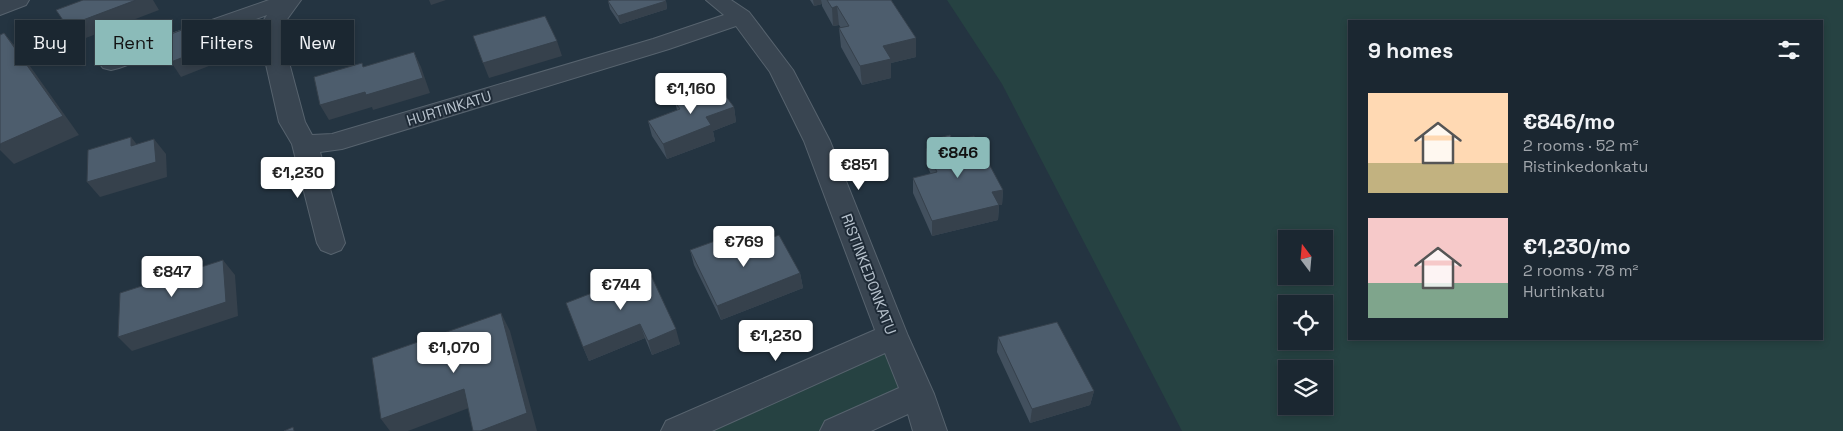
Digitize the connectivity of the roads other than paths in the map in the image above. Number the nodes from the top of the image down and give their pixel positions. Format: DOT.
graph roads {
  1 [pos="18,0"];
  2 [pos="290,0"];
  3 [pos="717,0"];
  4 [pos="0,8"];
  5 [pos="741,17"];
  6 [pos="172,42"];
  7 [pos="305,144"];
  8 [pos="330,243"];
  9 [pos="894,336"];
  10 [pos="918,394"];
  11 [pos="678,431"];
  12 [pos="837,431"];
  13 [pos="930,431"];
  1 -- 4 [label="street"];
  2 -- 6 [label="street"];
  2 -- 7 [label="street"];
  3 -- 5 [label="street, RISTINKEDONKATU"];
  5 -- 7 [label="street, HURTINKATU"];
  5 -- 9 [label="street, RISTINKEDONKATU"];
  7 -- 8 [label="street"];
  9 -- 10 [label="street, RISTINKEDONKATU"];
  9 -- 11 [label="street"];
  10 -- 12 [label="street"];
  10 -- 13 [label="street, RISTINKEDONKATU"];
}
